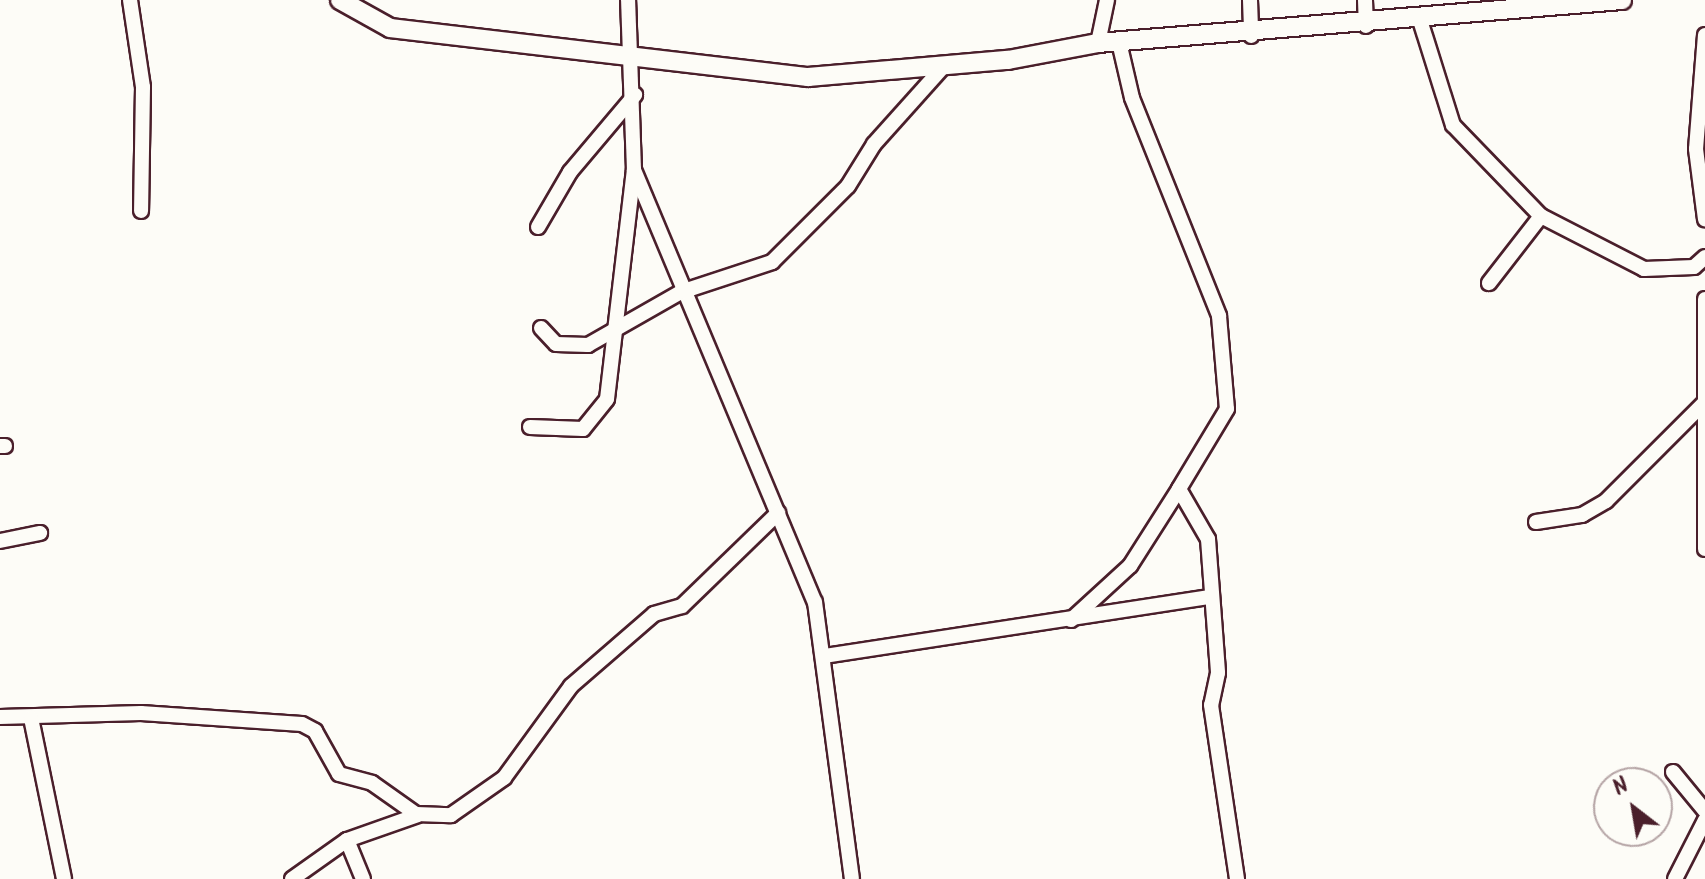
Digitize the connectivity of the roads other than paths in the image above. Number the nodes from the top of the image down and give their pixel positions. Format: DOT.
graph roads {
  1 [pos="130,0"];
  2 [pos="628,0"];
  3 [pos="1107,0"];
  4 [pos="1250,0"];
  5 [pos="1365,0"];
  6 [pos="1622,0"];
  7 [pos="344,1"];
  8 [pos="1420,20"];
  9 [pos="1366,26"];
  10 [pos="1705,35"];
  11 [pos="1251,36"];
  12 [pos="1119,42"];
  13 [pos="1098,43"];
  14 [pos="635,61"];
  15 [pos="945,65"];
  16 [pos="635,95"];
  17 [pos="634,170"];
  18 [pos="141,211"];
  19 [pos="1541,216"];
  20 [pos="1705,219"];
  21 [pos="538,227"];
  22 [pos="1705,257"];
  23 [pos="1489,283"];
  24 [pos="681,292"];
  25 [pos="1705,299"];
  26 [pos="541,328"];
  27 [pos="614,331"];
  28 [pos="1703,403"];
  29 [pos="530,427"];
  30 [pos="1179,489"];
  31 [pos="778,513"];
  32 [pos="1536,522"];
  33 [pos="40,533"];
  34 [pos="0,541"];
  35 [pos="1705,549"];
  36 [pos="1210,597"];
  37 [pos="1071,620"];
  38 [pos="824,656"];
  39 [pos="0,717"];
  40 [pos="31,718"];
  41 [pos="1673,772"];
  42 [pos="1705,811"];
  43 [pos="418,815"];
  44 [pos="1705,820"];
  45 [pos="347,840"];
  46 [pos="64,879"];
  47 [pos="292,879"];
  48 [pos="363,879"];
  49 [pos="852,879"];
  50 [pos="1237,879"];
  51 [pos="1675,879"];
  1 -- 18 [label="street"];
  2 -- 14 [label="street"];
  3 -- 13 [label="street"];
  4 -- 11 [label="street"];
  5 -- 9 [label="street"];
  6 -- 8 [label="main road"];
  7 -- 14 [label="main road"];
  8 -- 9 [label="main road"];
  8 -- 19 [label="street"];
  9 -- 11 [label="main road"];
  10 -- 20 [label="street"];
  11 -- 12 [label="main road"];
  12 -- 13 [label="main road"];
  12 -- 30 [label="street"];
  13 -- 15 [label="main road"];
  14 -- 15 [label="main road"];
  14 -- 16 [label="street"];
  15 -- 24 [label="street"];
  16 -- 17 [label="street"];
  16 -- 21 [label="street"];
  17 -- 24 [label="street"];
  17 -- 27 [label="street"];
  19 -- 22 [label="street"];
  19 -- 23 [label="street"];
  24 -- 27 [label="street"];
  24 -- 31 [label="street"];
  25 -- 28 [label="street"];
  26 -- 27 [label="street"];
  27 -- 29 [label="street"];
  28 -- 32 [label="street"];
  28 -- 35 [label="street"];
  30 -- 36 [label="street"];
  30 -- 37 [label="street"];
  31 -- 38 [label="street"];
  31 -- 43 [label="street"];
  33 -- 34 [label="street"];
  36 -- 37 [label="street"];
  36 -- 50 [label="street"];
  37 -- 38 [label="street"];
  38 -- 49 [label="street"];
  39 -- 40 [label="street"];
  40 -- 43 [label="street"];
  40 -- 46 [label="street"];
  41 -- 42 [label="street"];
  43 -- 45 [label="street"];
  44 -- 51 [label="street"];
  45 -- 47 [label="street"];
  45 -- 48 [label="street"];
}
